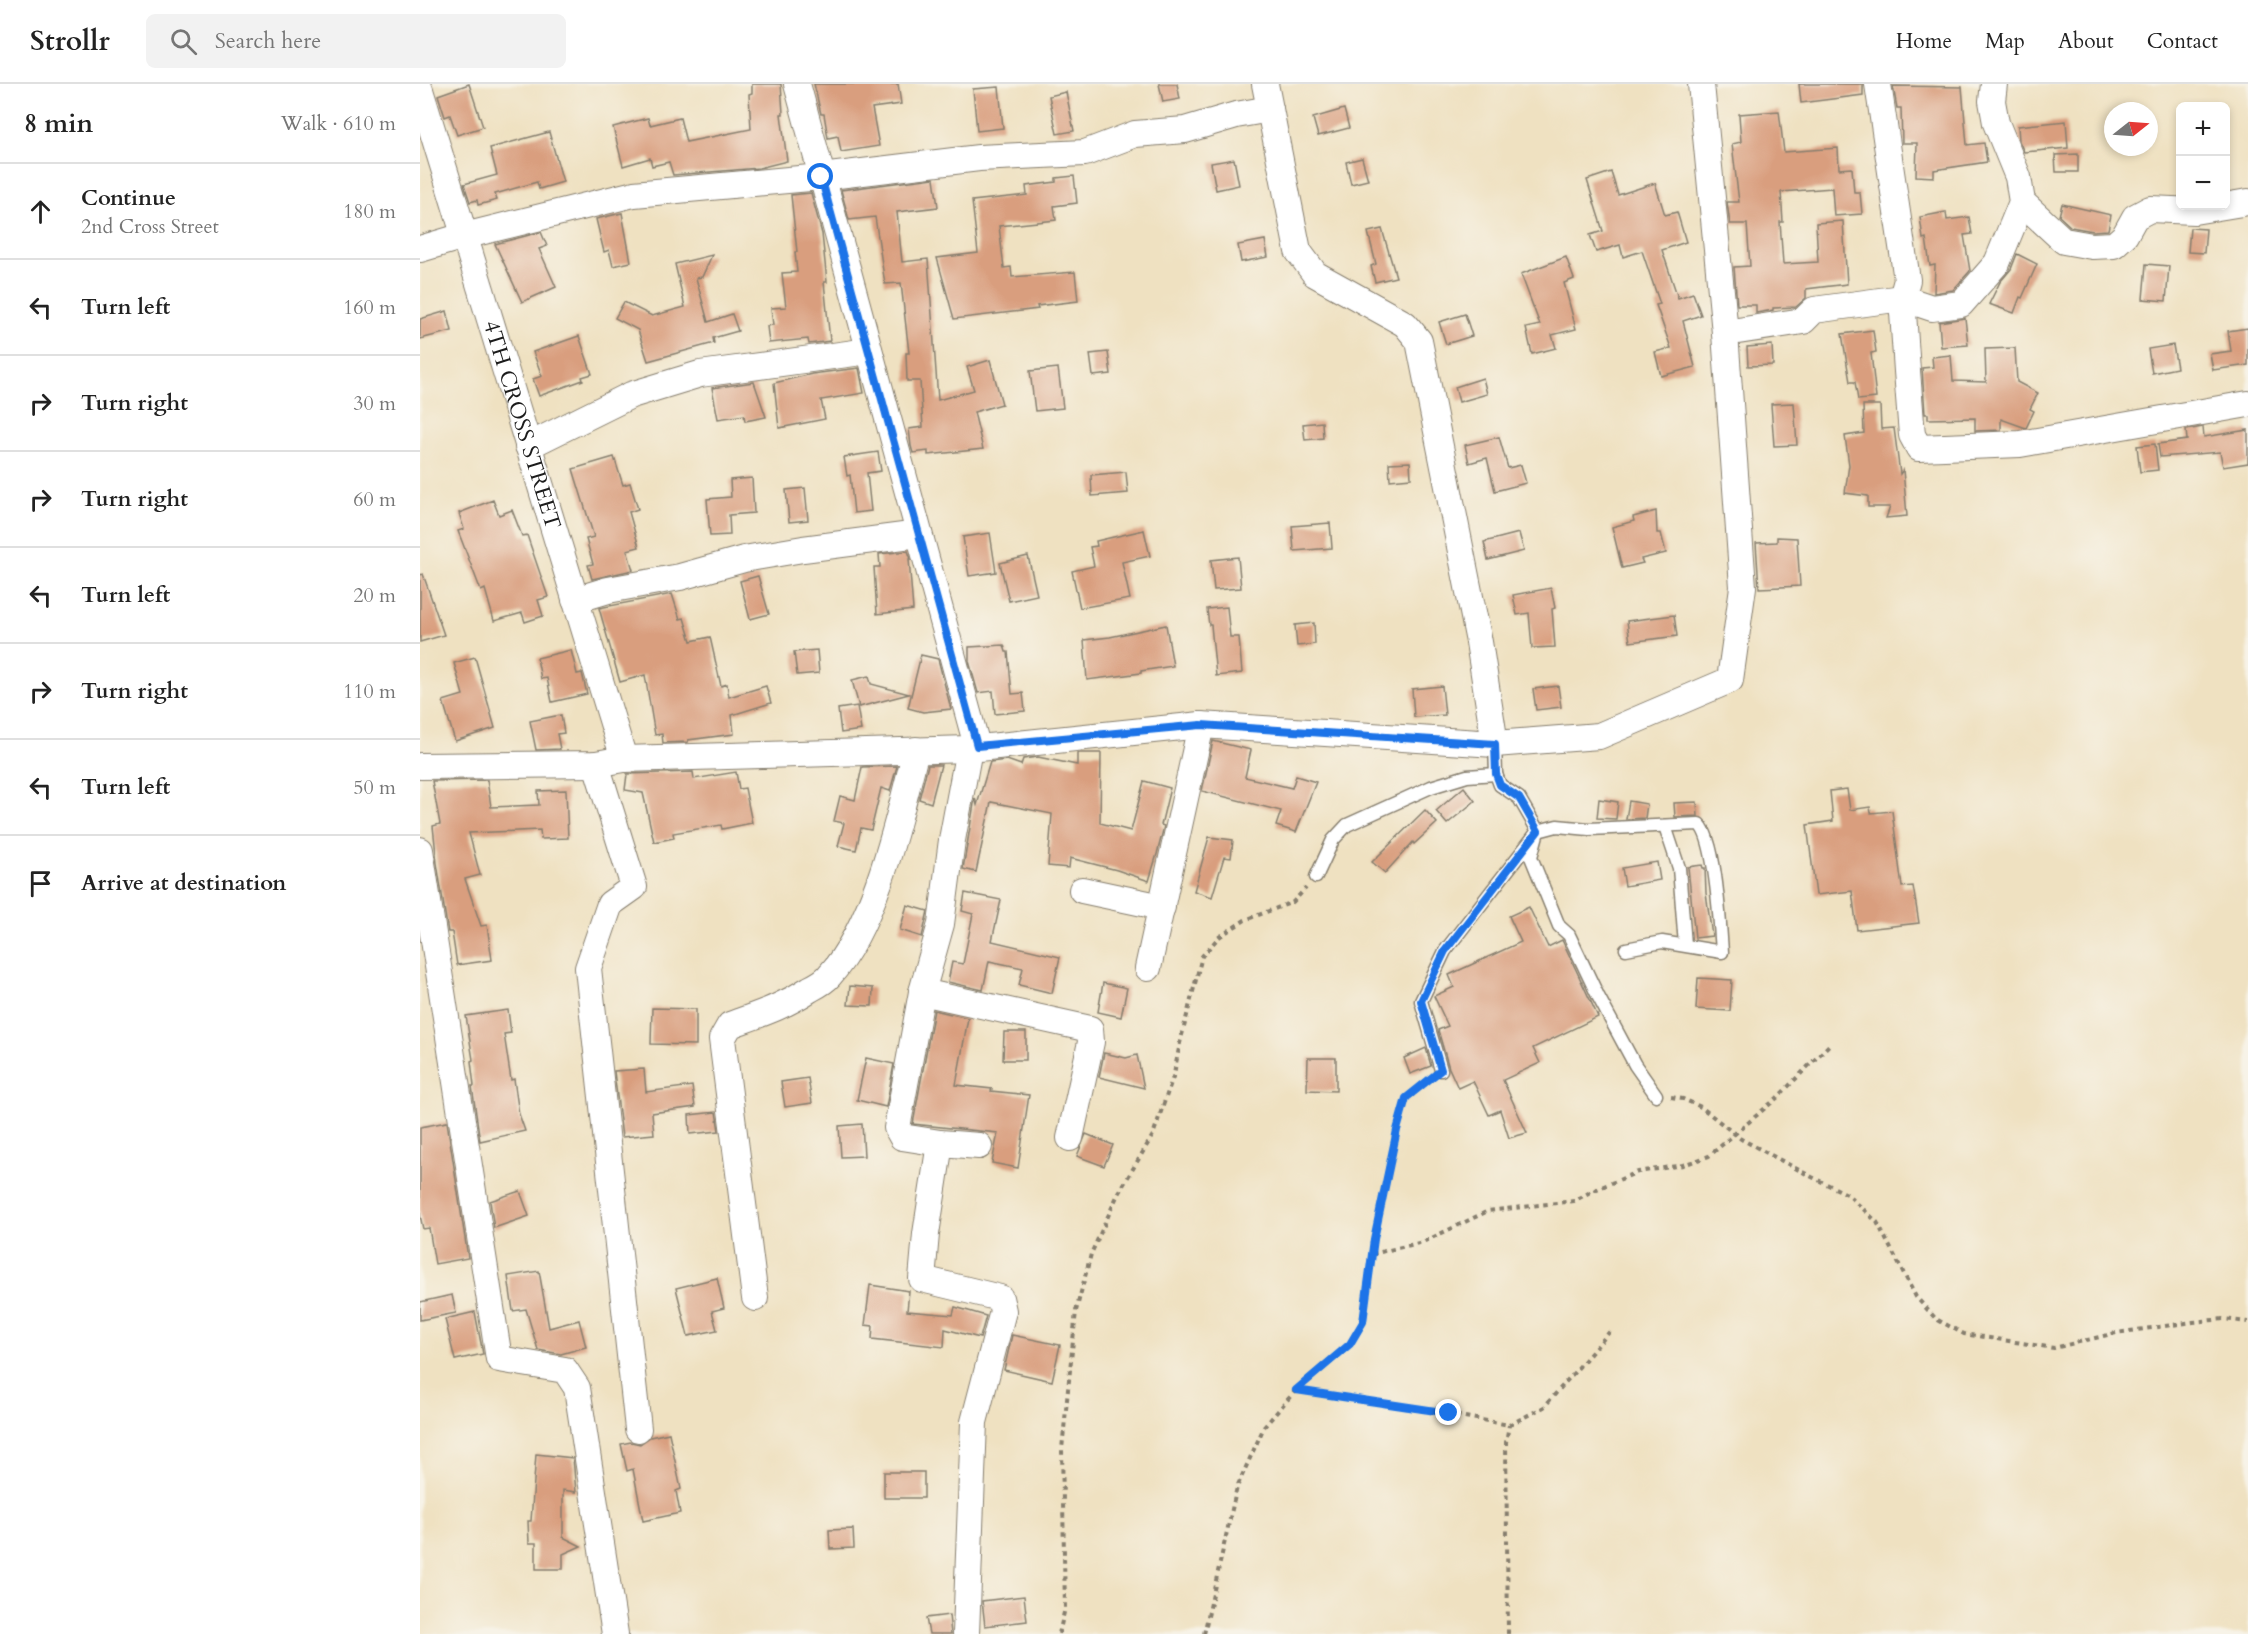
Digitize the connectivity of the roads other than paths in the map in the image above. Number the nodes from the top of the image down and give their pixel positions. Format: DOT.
graph roads {
  1 [pos="797,84"];
  2 [pos="1265,84"];
  3 [pos="1701,84"];
  4 [pos="1878,84"];
  5 [pos="1994,84"];
  6 [pos="420,90"];
  7 [pos="1270,109"];
  8 [pos="821,177"];
  9 [pos="2022,202"];
  10 [pos="2248,202"];
  11 [pos="464,236"];
  12 [pos="420,249"];
  13 [pos="1902,298"];
  14 [pos="1725,333"];
  15 [pos="869,351"];
  16 [pos="2248,404"];
  17 [pos="528,446"];
  18 [pos="919,534"];
  19 [pos="575,600"];
  20 [pos="1201,725"];
  21 [pos="1495,744"];
  22 [pos="973,748"];
  23 [pos="916,750"];
  24 [pos="624,759"];
  25 [pos="596,764"];
  26 [pos="420,766"];
  27 [pos="1496,774"];
  28 [pos="1665,826"];
  29 [pos="1538,831"];
  30 [pos="420,850"];
  31 [pos="1316,877"];
  32 [pos="1082,890"];
  33 [pos="1162,907"];
  34 [pos="1685,945"];
  35 [pos="1626,949"];
  36 [pos="1148,968"];
  37 [pos="922,992"];
  38 [pos="1441,1070"];
  39 [pos="1656,1095"];
  40 [pos="1070,1138"];
  41 [pos="940,1143"];
  42 [pos="979,1146"];
  43 [pos="754,1298"];
  44 [pos="638,1429"];
  45 [pos="615,1634"];
  46 [pos="966,1634"];
  1 -- 8 [label="street"];
  2 -- 7 [label="street"];
  3 -- 14 [label="street"];
  4 -- 13 [label="street"];
  5 -- 9 [label="street"];
  6 -- 11 [label="street, 4TH CROSS STREET"];
  7 -- 8 [label="street"];
  7 -- 21 [label="street"];
  8 -- 11 [label="street"];
  8 -- 15 [label="street"];
  9 -- 10 [label="street"];
  9 -- 13 [label="street"];
  11 -- 12 [label="street"];
  11 -- 17 [label="street, 4TH CROSS STREET"];
  13 -- 14 [label="street"];
  13 -- 16 [label="street"];
  14 -- 21 [label="street"];
  15 -- 17 [label="street"];
  15 -- 18 [label="street"];
  17 -- 19 [label="street, 4TH CROSS STREET"];
  18 -- 19 [label="street"];
  18 -- 22 [label="street"];
  19 -- 24 [label="street, 4TH CROSS STREET"];
  20 -- 21 [label="street"];
  20 -- 22 [label="street"];
  20 -- 33 [label="street"];
  21 -- 27 [label="lane"];
  22 -- 23 [label="street"];
  22 -- 37 [label="street"];
  23 -- 24 [label="street"];
  23 -- 43 [label="street"];
  24 -- 25 [label="street"];
  25 -- 26 [label="street"];
  25 -- 44 [label="street"];
  27 -- 29 [label="lane"];
  27 -- 31 [label="lane"];
  28 -- 29 [label="lane"];
  28 -- 34 [label="lane"];
  28 -- 34 [label="lane"];
  29 -- 38 [label="lane"];
  29 -- 39 [label="lane"];
  30 -- 45 [label="street"];
  32 -- 33 [label="street"];
  33 -- 36 [label="street"];
  34 -- 35 [label="lane"];
  37 -- 40 [label="street"];
  37 -- 41 [label="street"];
  41 -- 42 [label="street"];
  41 -- 46 [label="street"];
}
